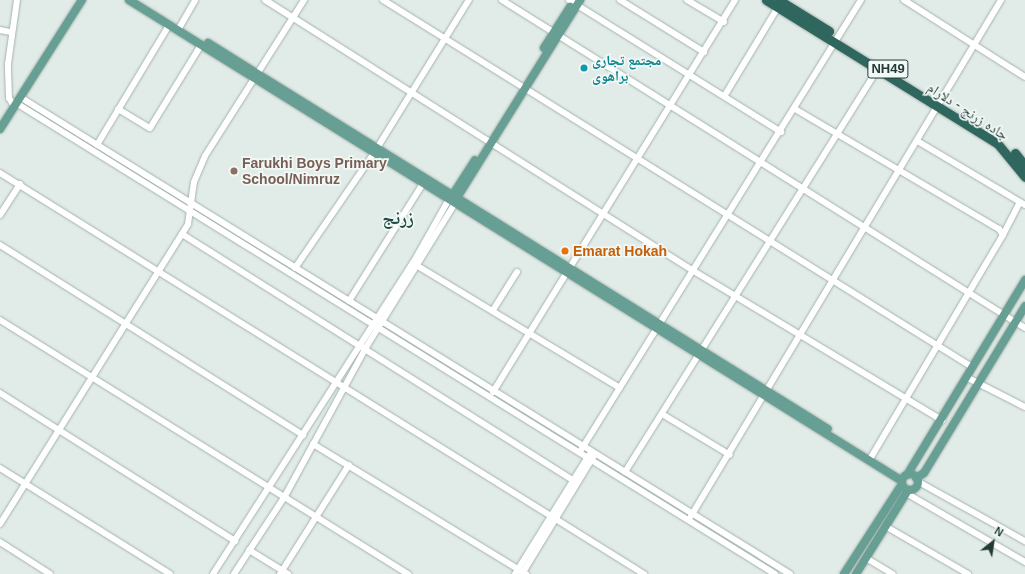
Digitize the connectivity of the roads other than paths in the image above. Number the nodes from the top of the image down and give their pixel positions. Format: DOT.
graph roads {
  1 [pos="17,0"];
  2 [pos="82,0"];
  3 [pos="128,0"];
  4 [pos="139,0"];
  5 [pos="195,0"];
  6 [pos="265,0"];
  7 [pos="304,0"];
  8 [pos="383,0"];
  9 [pos="469,0"];
  10 [pos="502,0"];
  11 [pos="620,0"];
  12 [pos="687,0"];
  13 [pos="735,0"];
  14 [pos="766,0"];
  15 [pos="861,0"];
  16 [pos="904,0"];
  17 [pos="1001,0"];
  18 [pos="575,2"];
  19 [pos="779,4"];
  20 [pos="294,18"];
  21 [pos="724,22"];
  22 [pos="169,25"];
  23 [pos="179,28"];
  24 [pos="0,30"];
  25 [pos="10,32"];
  26 [pos="556,34"];
  27 [pos="835,39"];
  28 [pos="444,40"];
  29 [pos="974,44"];
  30 [pos="201,45"];
  31 [pos="704,52"];
  32 [pos="878,69"];
  33 [pos="689,74"];
  34 [pos="255,76"];
  35 [pos="1025,77"];
  36 [pos="522,89"];
  37 [pos="409,93"];
  38 [pos="725,95"];
  39 [pos="17,102"];
  40 [pos="937,103"];
  41 [pos="670,104"];
  42 [pos="118,109"];
  43 [pos="795,109"];
  44 [pos="0,129"];
  45 [pos="781,132"];
  46 [pos="840,134"];
  47 [pos="490,142"];
  48 [pos="919,142"];
  49 [pos="97,145"];
  50 [pos="375,151"];
  51 [pos="636,158"];
  52 [pos="761,161"];
  53 [pos="1025,166"];
  54 [pos="899,171"];
  55 [pos="0,173"];
  56 [pos="1025,177"];
  57 [pos="20,184"];
  58 [pos="422,185"];
  59 [pos="804,190"];
  60 [pos="453,200"];
  61 [pos="191,203"];
  62 [pos="1023,203"];
  63 [pos="190,210"];
  64 [pos="603,213"];
  65 [pos="0,215"];
  66 [pos="726,215"];
  67 [pos="866,225"];
  68 [pos="182,234"];
  69 [pos="1002,235"];
  70 [pos="771,242"];
  71 [pos="0,246"];
  72 [pos="416,265"];
  73 [pos="295,268"];
  74 [pos="692,270"];
  75 [pos="568,271"];
  76 [pos="158,272"];
  77 [pos="517,272"];
  78 [pos="1025,280"];
  79 [pos="834,282"];
  80 [pos="969,292"];
  81 [pos="738,296"];
  82 [pos="349,301"];
  83 [pos="1025,306"];
  84 [pos="493,310"];
  85 [pos="1005,314"];
  86 [pos="0,320"];
  87 [pos="379,320"];
  88 [pos="127,323"];
  89 [pos="1014,323"];
  90 [pos="375,327"];
  91 [pos="657,327"];
  92 [pos="1025,328"];
  93 [pos="530,332"];
  94 [pos="802,335"];
  95 [pos="359,345"];
  96 [pos="937,347"];
  97 [pos="365,349"];
  98 [pos="701,353"];
  99 [pos="972,367"];
  100 [pos="966,377"];
  101 [pos="91,379"];
  102 [pos="336,381"];
  103 [pos="977,384"];
  104 [pos="346,387"];
  105 [pos="620,388"];
  106 [pos="493,392"];
  107 [pos="0,393"];
  108 [pos="767,394"];
  109 [pos="906,399"];
  110 [pos="1025,407"];
  111 [pos="662,414"];
  112 [pos="942,420"];
  113 [pos="59,430"];
  114 [pos="303,435"];
  115 [pos="313,444"];
  116 [pos="850,445"];
  117 [pos="581,450"];
  118 [pos="592,453"];
  119 [pos="730,455"];
  120 [pos="872,456"];
  121 [pos="589,460"];
  122 [pos="349,465"];
  123 [pos="0,468"];
  124 [pos="625,472"];
  125 [pos="917,480"];
  126 [pos="574,481"];
  127 [pos="905,483"];
  128 [pos="25,484"];
  129 [pos="269,486"];
  130 [pos="285,496"];
  131 [pos="693,514"];
  132 [pos="316,517"];
  133 [pos="554,517"];
  134 [pos="688,520"];
  135 [pos="0,524"];
  136 [pos="885,526"];
  137 [pos="235,541"];
  138 [pos="1025,541"];
  139 [pos="0,542"];
  140 [pos="249,550"];
  141 [pos="866,558"];
  142 [pos="1025,562"];
  143 [pos="283,573"];
  144 [pos="521,573"];
  145 [pos="50,574"];
  146 [pos="170,574"];
  147 [pos="213,574"];
  148 [pos="234,574"];
  149 [pos="408,574"];
  150 [pos="644,574"];
  151 [pos="775,574"];
  152 [pos="790,574"];
  153 [pos="844,574"];
  154 [pos="856,574"];
  155 [pos="893,574"];
  156 [pos="968,574"];
  1 -- 25 [label="street"];
  2 -- 39 [label="main road"];
  3 -- 22 [label="main road"];
  4 -- 23 [label="main road"];
  5 -- 23 [label="street"];
  6 -- 20 [label="street"];
  7 -- 20 [label="street"];
  8 -- 28 [label="street"];
  9 -- 28 [label="street"];
  10 -- 26 [label="street"];
  11 -- 31 [label="street"];
  12 -- 21 [label="street"];
  13 -- 21 [label="street"];
  14 -- 19 [label="highway, جاده زرنج - دلارام / NH49"];
  15 -- 27 [label="street"];
  16 -- 29 [label="street"];
  17 -- 29 [label="street"];
  18 -- 26 [label="main road"];
  18 -- 33 [label="street"];
  19 -- 27 [label="highway, جاده زرنج - دلارام / NH49"];
  19 -- 38 [label="street"];
  20 -- 34 [label="street"];
  20 -- 37 [label="street"];
  21 -- 31 [label="street"];
  22 -- 23 [label="main road"];
  22 -- 42 [label="street"];
  23 -- 30 [label="main road"];
  23 -- 34 [label="main road"];
  24 -- 25 [label="street"];
  25 -- 39 [label="street"];
  26 -- 36 [label="main road"];
  26 -- 41 [label="street"];
  27 -- 32 [label="highway, جاده زرنج - دلارام / NH49"];
  27 -- 40 [label="highway, جاده زرنج - دلارام / NH49"];
  27 -- 43 [label="street"];
  28 -- 36 [label="street"];
  28 -- 37 [label="street"];
  29 -- 35 [label="street"];
  29 -- 40 [label="street"];
  30 -- 34 [label="main road"];
  30 -- 42 [label="street"];
  31 -- 33 [label="street"];
  32 -- 40 [label="highway, جاده زرنج - دلارام / NH49"];
  32 -- 46 [label="street"];
  33 -- 38 [label="street"];
  33 -- 41 [label="street"];
  34 -- 50 [label="main road"];
  34 -- 61 [label="street"];
  36 -- 47 [label="main road"];
  36 -- 51 [label="street"];
  37 -- 47 [label="street"];
  37 -- 50 [label="street"];
  38 -- 45 [label="street"];
  39 -- 44 [label="main road"];
  39 -- 49 [label="street"];
  39 -- 63 [label="street"];
  40 -- 48 [label="street"];
  40 -- 53 [label="highway, جاده زرنج - دلارام / NH49"];
  40 -- 56 [label="highway, جاده زرنج - دلارام / NH49"];
  41 -- 51 [label="street"];
  41 -- 52 [label="street"];
  42 -- 49 [label="street"];
  43 -- 45 [label="street"];
  43 -- 46 [label="street"];
  45 -- 52 [label="street"];
  46 -- 54 [label="street"];
  46 -- 59 [label="street"];
  47 -- 60 [label="main road"];
  47 -- 64 [label="street"];
  48 -- 54 [label="street"];
  48 -- 62 [label="street"];
  49 -- 61 [label="street"];
  50 -- 58 [label="main road"];
  50 -- 60 [label="main road"];
  50 -- 73 [label="street"];
  51 -- 64 [label="street"];
  51 -- 66 [label="street"];
  52 -- 59 [label="street"];
  52 -- 66 [label="street"];
  54 -- 67 [label="street"];
  54 -- 69 [label="street"];
  55 -- 57 [label="street"];
  57 -- 65 [label="street"];
  57 -- 76 [label="street"];
  58 -- 60 [label="main road"];
  58 -- 82 [label="street"];
  59 -- 67 [label="street"];
  59 -- 70 [label="street"];
  60 -- 72 [label="street"];
  60 -- 75 [label="main road"];
  61 -- 63 [label="street"];
  61 -- 73 [label="street"];
  62 -- 69 [label="street"];
  63 -- 68 [label="street"];
  63 -- 90 [label="street"];
  64 -- 74 [label="street"];
  64 -- 75 [label="street"];
  66 -- 70 [label="street"];
  66 -- 74 [label="street"];
  67 -- 79 [label="street"];
  67 -- 80 [label="street"];
  68 -- 76 [label="street"];
  68 -- 95 [label="street"];
  69 -- 80 [label="street"];
  70 -- 79 [label="street"];
  70 -- 81 [label="street"];
  71 -- 88 [label="street"];
  72 -- 84 [label="street"];
  72 -- 87 [label="street"];
  73 -- 82 [label="street"];
  74 -- 81 [label="street"];
  74 -- 91 [label="street"];
  75 -- 91 [label="main road"];
  75 -- 93 [label="street"];
  76 -- 88 [label="street"];
  76 -- 102 [label="street"];
  77 -- 84 [label="street"];
  78 -- 85 [label="main road"];
  79 -- 94 [label="street"];
  79 -- 96 [label="street"];
  80 -- 85 [label="street"];
  80 -- 96 [label="street"];
  81 -- 94 [label="street"];
  81 -- 98 [label="street"];
  82 -- 87 [label="street"];
  83 -- 89 [label="main road"];
  84 -- 93 [label="street"];
  85 -- 89 [label="street"];
  85 -- 99 [label="main road"];
  86 -- 101 [label="street"];
  87 -- 90 [label="street"];
  87 -- 106 [label="street"];
  88 -- 101 [label="street"];
  88 -- 114 [label="street"];
  89 -- 92 [label="street"];
  89 -- 103 [label="main road"];
  90 -- 95 [label="street"];
  90 -- 97 [label="street"];
  90 -- 117 [label="street"];
  91 -- 98 [label="main road"];
  91 -- 105 [label="street"];
  93 -- 105 [label="street"];
  93 -- 106 [label="street"];
  94 -- 108 [label="street"];
  94 -- 109 [label="street"];
  95 -- 97 [label="street"];
  95 -- 102 [label="street"];
  96 -- 99 [label="street"];
  96 -- 109 [label="street"];
  97 -- 104 [label="street"];
  97 -- 126 [label="street"];
  98 -- 108 [label="main road"];
  98 -- 111 [label="street"];
  99 -- 100 [label="main road"];
  100 -- 103 [label="street"];
  100 -- 112 [label="main road"];
  101 -- 113 [label="street"];
  101 -- 129 [label="street"];
  102 -- 104 [label="street"];
  102 -- 114 [label="street"];
  103 -- 110 [label="street"];
  103 -- 125 [label="main road"];
  104 -- 115 [label="street"];
  104 -- 133 [label="street"];
  105 -- 117 [label="street"];
  106 -- 117 [label="street"];
  107 -- 113 [label="street"];
  108 -- 116 [label="main road"];
  108 -- 119 [label="street"];
  109 -- 112 [label="street"];
  109 -- 120 [label="street"];
  111 -- 119 [label="street"];
  111 -- 124 [label="street"];
  112 -- 127 [label="main road"];
  113 -- 128 [label="street"];
  113 -- 137 [label="street"];
  114 -- 129 [label="street"];
  115 -- 122 [label="street"];
  115 -- 130 [label="street"];
  116 -- 120 [label="main road"];
  116 -- 127 [label="main road"];
  117 -- 118 [label="street"];
  117 -- 121 [label="street"];
  118 -- 121 [label="street"];
  118 -- 124 [label="street"];
  119 -- 131 [label="street"];
  120 -- 127 [label="main road"];
  121 -- 126 [label="street"];
  121 -- 133 [label="street"];
  121 -- 134 [label="street"];
  122 -- 132 [label="street"];
  122 -- 144 [label="street"];
  123 -- 128 [label="street"];
  124 -- 131 [label="street"];
  125 -- 127 [label="main road"];
  125 -- 127 [label="main road"];
  125 -- 138 [label="street"];
  126 -- 133 [label="street"];
  127 -- 136 [label="main road"];
  127 -- 142 [label="street"];
  127 -- 153 [label="main road"];
  128 -- 135 [label="street"];
  128 -- 146 [label="street"];
  129 -- 130 [label="street"];
  129 -- 137 [label="street"];
  130 -- 132 [label="street"];
  130 -- 140 [label="street"];
  131 -- 134 [label="street"];
  131 -- 152 [label="street"];
  132 -- 143 [label="street"];
  132 -- 149 [label="street"];
  133 -- 144 [label="street"];
  133 -- 150 [label="street"];
  134 -- 151 [label="street"];
  136 -- 141 [label="main road"];
  136 -- 156 [label="street"];
  137 -- 147 [label="street"];
  139 -- 145 [label="street"];
  140 -- 143 [label="street"];
  140 -- 148 [label="street"];
  141 -- 154 [label="main road"];
  141 -- 155 [label="street"];
}
